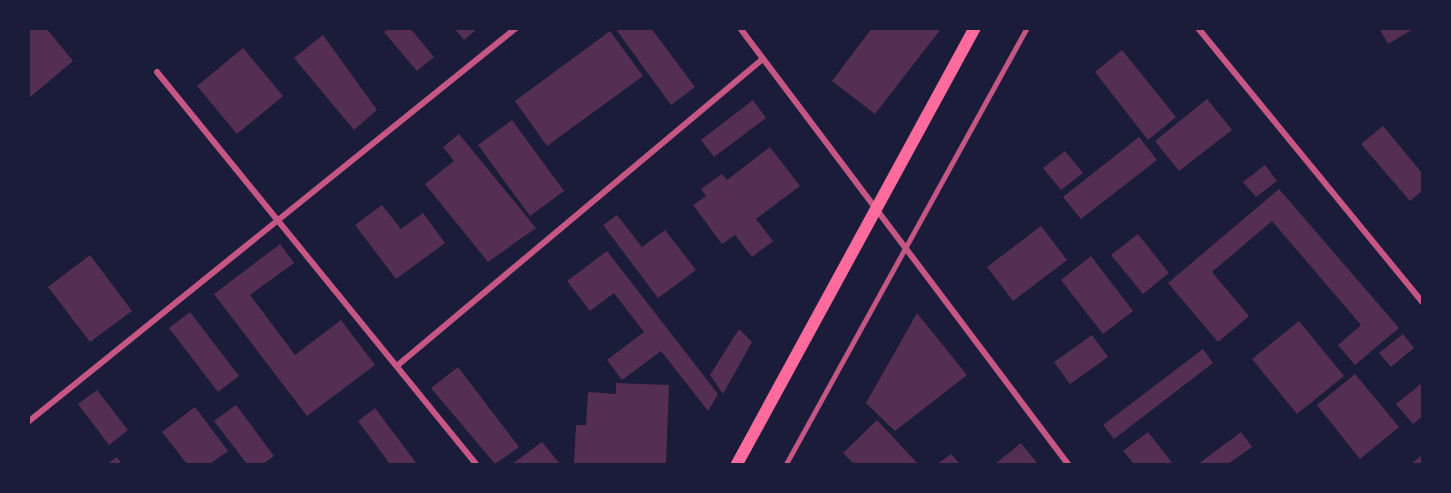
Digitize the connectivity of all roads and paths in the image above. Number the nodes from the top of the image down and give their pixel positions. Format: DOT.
graph roads {
  1 [pos="516,28"];
  2 [pos="740,28"];
  3 [pos="975,28"];
  4 [pos="1027,28"];
  5 [pos="1198,28"];
  6 [pos="763,59"];
  7 [pos="157,72"];
  8 [pos="877,209"];
  9 [pos="280,223"];
  10 [pos="905,247"];
  11 [pos="1422,302"];
  12 [pos="398,365"];
  13 [pos="28,422"];
  14 [pos="476,465"];
  15 [pos="737,465"];
  16 [pos="786,465"];
  17 [pos="1068,465"];
  1 -- 9 [label="street"];
  2 -- 6 [label="street"];
  3 -- 8 [label="main road"];
  4 -- 10 [label="lane"];
  5 -- 11 [label="street"];
  6 -- 8 [label="street"];
  6 -- 12 [label="street"];
  7 -- 9 [label="street"];
  8 -- 10 [label="street"];
  8 -- 15 [label="main road"];
  9 -- 12 [label="street"];
  9 -- 13 [label="street"];
  10 -- 16 [label="lane"];
  10 -- 17 [label="street"];
  12 -- 14 [label="street"];
}
